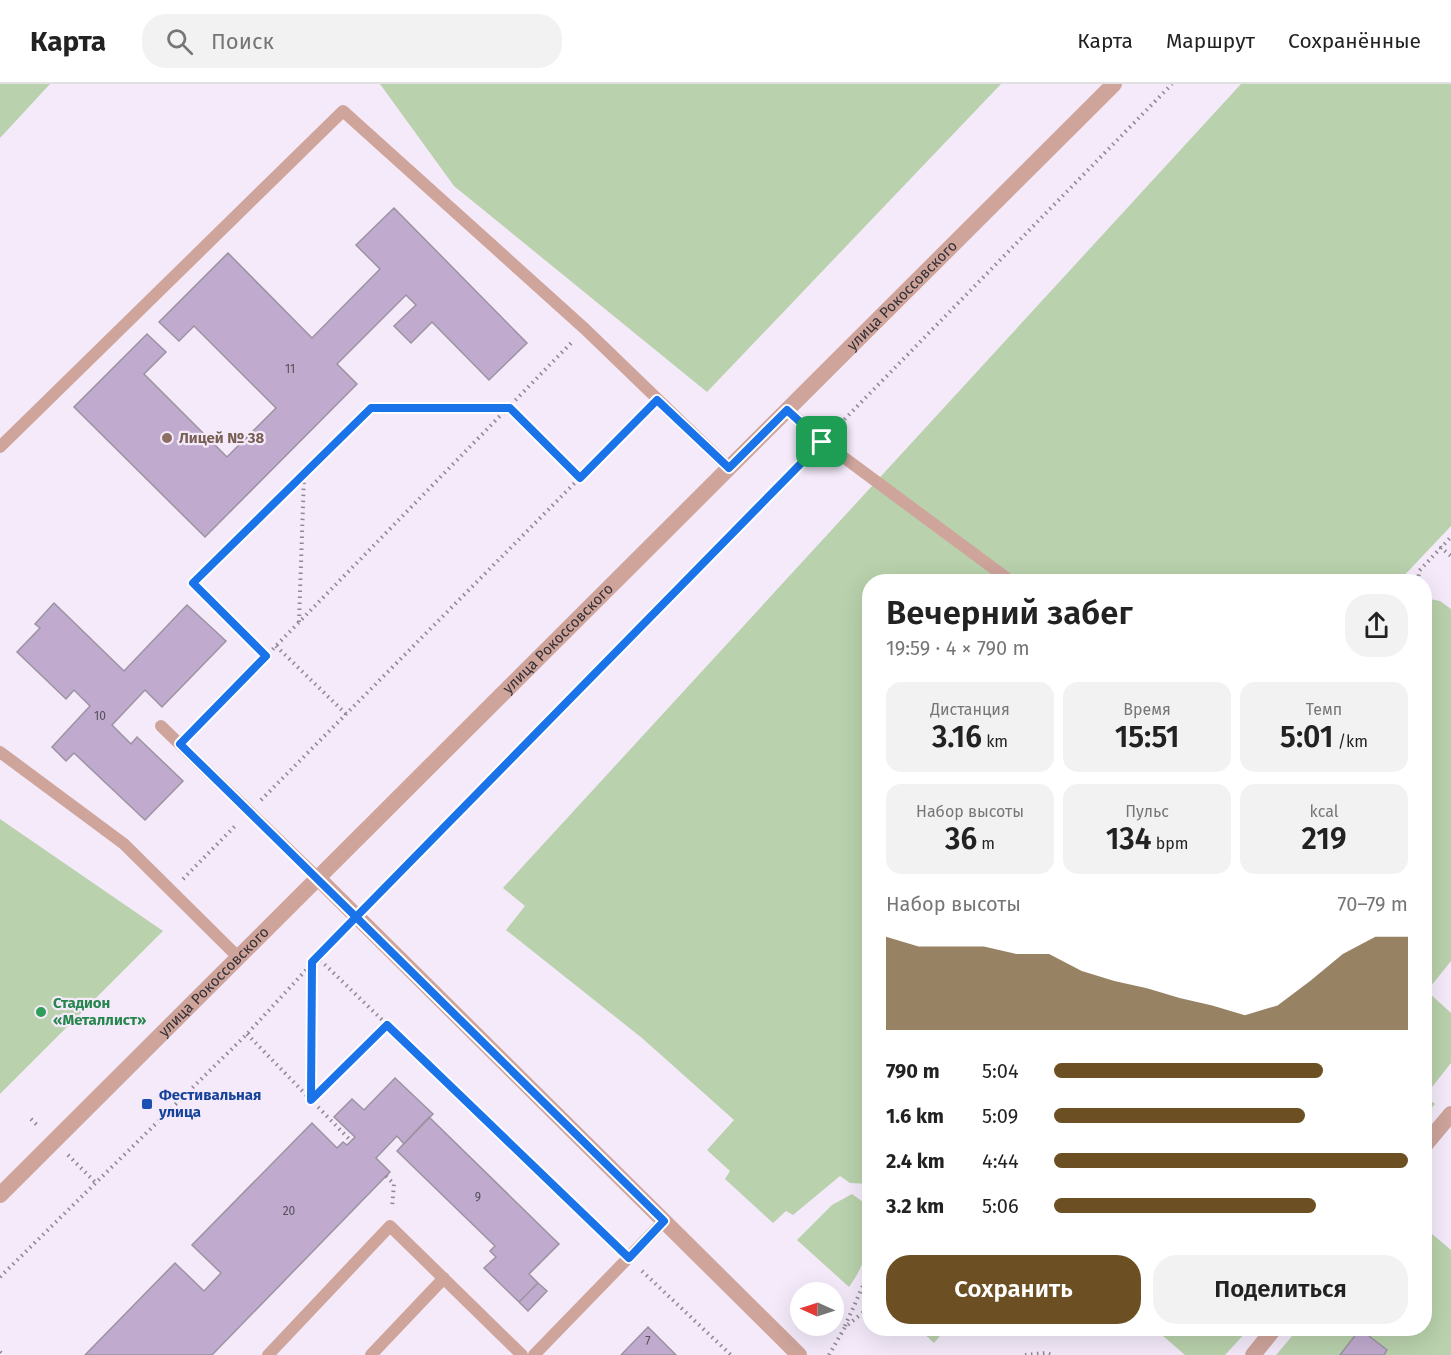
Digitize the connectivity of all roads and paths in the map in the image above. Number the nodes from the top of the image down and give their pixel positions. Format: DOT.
graph roads {
  1 [pos="1114,84"];
  2 [pos="1172,84"];
  3 [pos="585,329"];
  4 [pos="657,400"];
  5 [pos="510,408"];
  6 [pos="787,410"];
  7 [pos="822,442"];
  8 [pos="0,447"];
  9 [pos="729,468"];
  10 [pos="304,476"];
  11 [pos="580,478"];
  12 [pos="1451,537"];
  13 [pos="1440,547"];
  14 [pos="1451,556"];
  15 [pos="1001,574"];
  16 [pos="1419,574"];
  17 [pos="299,622"];
  18 [pos="276,646"];
  19 [pos="266,656"];
  20 [pos="346,714"];
  21 [pos="161,726"];
  22 [pos="180,744"];
  23 [pos="0,752"];
  24 [pos="249,812"];
  25 [pos="318,878"];
  26 [pos="172,890"];
  27 [pos="356,917"];
  28 [pos="316,956"];
  29 [pos="238,957"];
  30 [pos="312,962"];
  31 [pos="387,1025"];
  32 [pos="247,1034"];
  33 [pos="311,1100"];
  34 [pos="1451,1114"];
  35 [pos="1432,1137"];
  36 [pos="351,1141"];
  37 [pos="386,1176"];
  38 [pos="0,1195"];
  39 [pos="664,1221"];
  40 [pos="390,1226"];
  41 [pos="629,1258"];
  42 [pos="0,1277"];
  43 [pos="444,1278"];
  44 [pos="862,1288"];
  45 [pos="862,1313"];
  46 [pos="845,1327"];
  47 [pos="1268,1336"];
  48 [pos="268,1355"];
  49 [pos="370,1355"];
  50 [pos="522,1355"];
  51 [pos="534,1355"];
  52 [pos="731,1355"];
  53 [pos="799,1355"];
  54 [pos="829,1355"];
  55 [pos="1025,1355"];
  56 [pos="1053,1355"];
  57 [pos="1253,1355"];
  1 -- 6 [label="street, улица Рокоссовского"];
  2 -- 7 [label="path"];
  3 -- 4 [label="lane"];
  3 -- 5 [label="path"];
  3 -- 8 [label="lane"];
  4 -- 9 [label="lane"];
  4 -- 11 [label="path"];
  5 -- 10 [label="path"];
  5 -- 11 [label="path"];
  5 -- 17 [label="path"];
  6 -- 7 [label="lane"];
  6 -- 9 [label="street, улица Рокоссовского"];
  7 -- 15 [label="lane"];
  7 -- 27 [label="path"];
  9 -- 25 [label="street, улица Рокоссовского"];
  10 -- 17 [label="path"];
  10 -- 19 [label="path"];
  11 -- 20 [label="path"];
  12 -- 13 [label="path"];
  13 -- 14 [label="path"];
  13 -- 16 [label="path"];
  17 -- 18 [label="path"];
  18 -- 19 [label="path"];
  18 -- 20 [label="path"];
  19 -- 22 [label="path"];
  20 -- 24 [label="path"];
  21 -- 22 [label="lane"];
  22 -- 24 [label="lane"];
  23 -- 26 [label="lane"];
  24 -- 25 [label="lane"];
  24 -- 26 [label="path"];
  25 -- 27 [label="street"];
  25 -- 29 [label="street, улица Рокоссовского"];
  26 -- 29 [label="lane"];
  27 -- 28 [label="path"];
  27 -- 39 [label="street"];
  28 -- 30 [label="path"];
  28 -- 31 [label="path"];
  29 -- 38 [label="street, улица Рокоссовского"];
  30 -- 32 [label="path"];
  30 -- 33 [label="path"];
  31 -- 33 [label="path"];
  31 -- 41 [label="path"];
  32 -- 33 [label="path"];
  32 -- 42 [label="path"];
  33 -- 36 [label="path"];
  34 -- 35 [label="street"];
  37 -- 40 [label="path"];
  39 -- 41 [label="lane"];
  39 -- 53 [label="street"];
  40 -- 43 [label="lane"];
  40 -- 48 [label="lane"];
  41 -- 51 [label="lane"];
  41 -- 52 [label="path"];
  43 -- 49 [label="lane"];
  43 -- 50 [label="lane"];
  44 -- 46 [label="path"];
  45 -- 46 [label="path"];
  46 -- 54 [label="path"];
  47 -- 57 [label="street"];
  55 -- 56 [label="path"];
}
